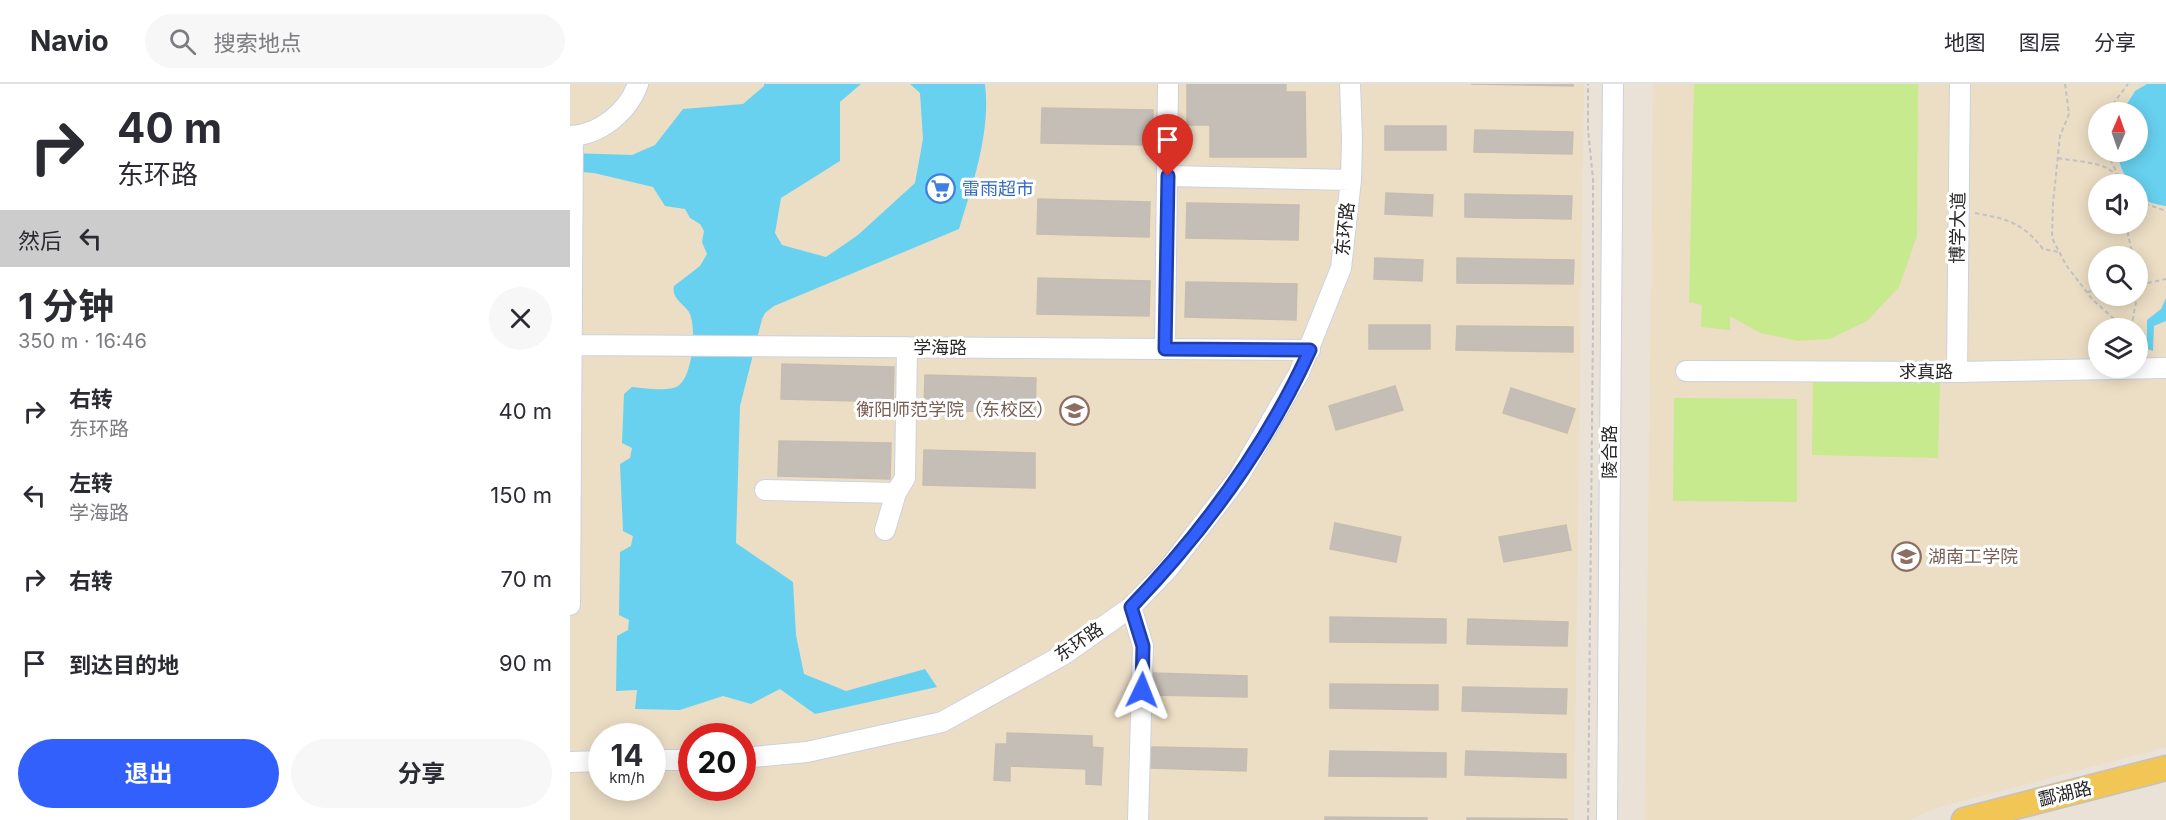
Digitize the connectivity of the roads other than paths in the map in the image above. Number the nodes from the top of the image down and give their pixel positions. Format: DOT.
graph roads {
  1 [pos="639,84"];
  2 [pos="1168,84"];
  3 [pos="1350,84"];
  4 [pos="1613,84"];
  5 [pos="1624,84"];
  6 [pos="1960,84"];
  7 [pos="572,139"];
  8 [pos="1168,176"];
  9 [pos="1351,180"];
  10 [pos="572,345"];
  11 [pos="907,347"];
  12 [pos="1165,349"];
  13 [pos="1310,350"];
  14 [pos="2166,368"];
  15 [pos="1686,371"];
  16 [pos="1957,372"];
  17 [pos="765,490"];
  18 [pos="897,493"];
  19 [pos="885,530"];
  20 [pos="570,605"];
  21 [pos="1131,607"];
  22 [pos="756,757"];
  23 [pos="588,761"];
  24 [pos="570,762"];
  25 [pos="2166,768"];
  26 [pos="1138,820"];
  27 [pos="1607,820"];
  28 [pos="1620,820"];
  29 [pos="1964,820"];
  1 -- 7 [label="street"];
  2 -- 8 [label="street"];
  3 -- 9 [label="street, 东环路"];
  4 -- 27 [label="street, 陵合路"];
  5 -- 28 [label="street, 陵合路"];
  6 -- 16 [label="street, 博学大道"];
  7 -- 10 [label="street"];
  8 -- 9 [label="street"];
  8 -- 12 [label="street"];
  9 -- 13 [label="street, 东环路"];
  10 -- 11 [label="street, 学海路"];
  10 -- 20 [label="street"];
  11 -- 12 [label="street, 学海路"];
  11 -- 18 [label="street"];
  12 -- 13 [label="street, 学海路"];
  13 -- 21 [label="street, 东环路"];
  14 -- 16 [label="street, 求真路"];
  15 -- 16 [label="street, 求真路"];
  17 -- 18 [label="street"];
  18 -- 19 [label="street"];
  21 -- 22 [label="street, 东环路"];
  21 -- 26 [label="street"];
  23 -- 24 [label="street"];
  25 -- 29 [label="main road, 酃湖路"];
}
